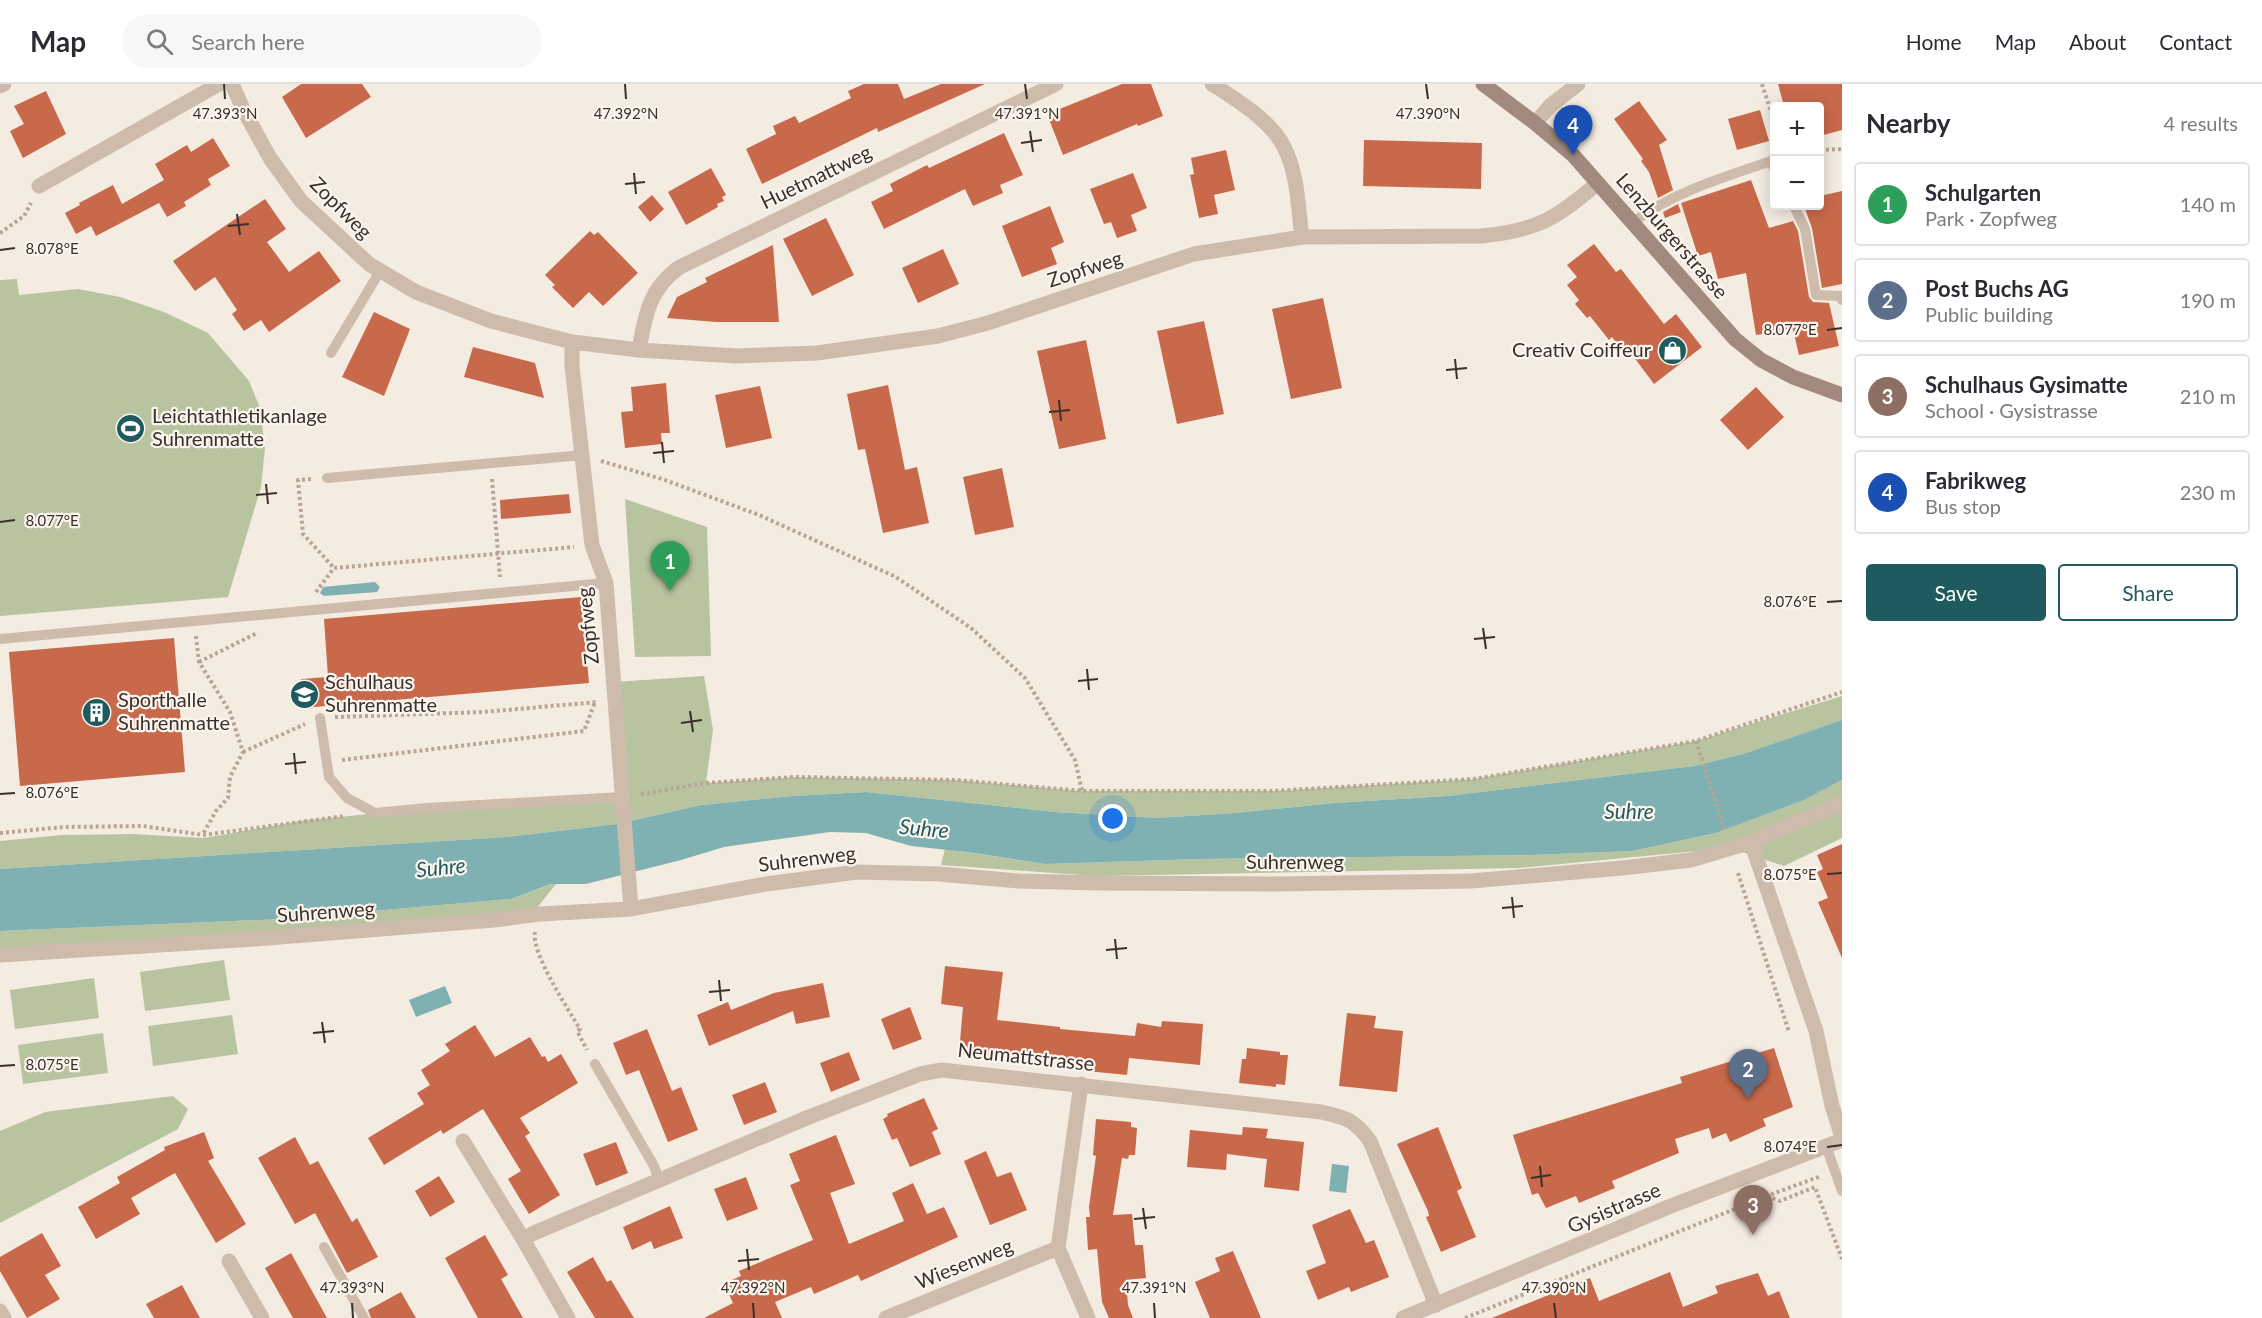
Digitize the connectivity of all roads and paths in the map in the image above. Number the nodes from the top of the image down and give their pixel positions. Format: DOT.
graph roads {
  1 [pos="219,84"];
  2 [pos="232,84"];
  3 [pos="1056,84"];
  4 [pos="1212,84"];
  5 [pos="1483,84"];
  6 [pos="1578,84"];
  7 [pos="1762,84"];
  8 [pos="1770,109"];
  9 [pos="1535,123"];
  10 [pos="1824,150"];
  11 [pos="1842,150"];
  12 [pos="1770,161"];
  13 [pos="1598,183"];
  14 [pos="39,186"];
  15 [pos="1796,210"];
  16 [pos="1633,222"];
  17 [pos="0,233"];
  18 [pos="1302,237"];
  19 [pos="380,271"];
  20 [pos="1842,300"];
  21 [pos="572,342"];
  22 [pos="639,350"];
  23 [pos="331,353"];
  24 [pos="1842,394"];
  25 [pos="583,455"];
  26 [pos="490,463"];
  27 [pos="327,478"];
  28 [pos="592,545"];
  29 [pos="499,553"];
  30 [pos="334,568"];
  31 [pos="606,583"];
  32 [pos="502,592"];
  33 [pos="303,611"];
  34 [pos="195,630"];
  35 [pos="261,631"];
  36 [pos="0,639"];
  37 [pos="199,662"];
  38 [pos="1842,692"];
  39 [pos="595,702"];
  40 [pos="602,702"];
  41 [pos="320,718"];
  42 [pos="1696,741"];
  43 [pos="243,752"];
  44 [pos="326,762"];
  45 [pos="1082,791"];
  46 [pos="621,797"];
  47 [pos="1842,803"];
  48 [pos="375,813"];
  49 [pos="0,833"];
  50 [pos="203,835"];
  51 [pos="1751,842"];
  52 [pos="1731,848"];
  53 [pos="631,909"];
  54 [pos="539,914"];
  55 [pos="0,955"];
  56 [pos="1789,1032"];
  57 [pos="586,1049"];
  58 [pos="595,1065"];
  59 [pos="1081,1084"];
  60 [pos="1842,1138"];
  61 [pos="463,1141"];
  62 [pos="1826,1146"];
  63 [pos="1835,1171"];
  64 [pos="659,1180"];
  65 [pos="1842,1191"];
  66 [pos="1767,1196"];
  67 [pos="524,1239"];
  68 [pos="324,1247"];
  69 [pos="1058,1248"];
  70 [pos="1842,1259"];
  71 [pos="229,1261"];
  72 [pos="1436,1305"];
  73 [pos="0,1311"];
  74 [pos="4,1318"];
  75 [pos="262,1318"];
  76 [pos="364,1318"];
  77 [pos="568,1318"];
  78 [pos="886,1318"];
  79 [pos="1088,1318"];
  80 [pos="1403,1318"];
  81 [pos="1465,1318"];
  1 -- 14 [label="street"];
  2 -- 19 [label="street, Zopfweg"];
  3 -- 22 [label="street, Huetmattweg"];
  4 -- 18 [label="street"];
  5 -- 9 [label="main road, Lenzburgerstrasse"];
  6 -- 9 [label="street"];
  7 -- 8 [label="path"];
  9 -- 13 [label="main road, Lenzburgerstrasse"];
  10 -- 11 [label="path"];
  12 -- 16 [label="lane"];
  13 -- 16 [label="main road, Lenzburgerstrasse"];
  13 -- 18 [label="street, Zopfweg"];
  14 -- 17 [label="path"];
  15 -- 20 [label="lane"];
  16 -- 24 [label="main road, Lenzburgerstrasse"];
  18 -- 22 [label="street, Zopfweg"];
  19 -- 21 [label="street, Zopfweg"];
  19 -- 23 [label="lane"];
  21 -- 22 [label="street, Zopfweg"];
  21 -- 25 [label="street, Zopfweg"];
  25 -- 26 [label="lane"];
  25 -- 28 [label="street, Zopfweg"];
  25 -- 45 [label="path"];
  26 -- 27 [label="lane"];
  26 -- 29 [label="path"];
  27 -- 30 [label="path"];
  28 -- 29 [label="path"];
  28 -- 31 [label="street, Zopfweg"];
  29 -- 30 [label="path"];
  29 -- 32 [label="path"];
  30 -- 33 [label="path"];
  31 -- 32 [label="lane"];
  31 -- 46 [label="street, Zopfweg"];
  32 -- 33 [label="lane"];
  33 -- 36 [label="lane"];
  34 -- 37 [label="path"];
  35 -- 37 [label="path"];
  37 -- 43 [label="path"];
  38 -- 42 [label="path"];
  39 -- 40 [label="path"];
  39 -- 41 [label="path"];
  39 -- 44 [label="path"];
  41 -- 43 [label="path"];
  41 -- 44 [label="lane"];
  42 -- 45 [label="path"];
  42 -- 52 [label="path"];
  43 -- 50 [label="path"];
  44 -- 48 [label="lane"];
  45 -- 46 [label="path"];
  46 -- 48 [label="lane"];
  46 -- 53 [label="street, Zopfweg"];
  47 -- 51 [label="street"];
  48 -- 50 [label="path"];
  49 -- 50 [label="path"];
  51 -- 52 [label="street"];
  51 -- 60 [label="street, Gysistrasse"];
  52 -- 53 [label="street, Suhrenweg"];
  52 -- 56 [label="path"];
  53 -- 54 [label="street, Suhrenweg"];
  54 -- 55 [label="street, Suhrenweg"];
  54 -- 57 [label="path"];
  58 -- 64 [label="lane"];
  59 -- 64 [label="street, Neumattstrasse"];
  59 -- 69 [label="street"];
  59 -- 72 [label="street, Neumattstrasse"];
  60 -- 62 [label="street, Gysistrasse"];
  61 -- 67 [label="street"];
  62 -- 63 [label="lane"];
  62 -- 72 [label="street, Gysistrasse"];
  63 -- 65 [label="lane"];
  63 -- 66 [label="path"];
  64 -- 67 [label="street, Neumattstrasse"];
  66 -- 70 [label="path"];
  66 -- 81 [label="path"];
  67 -- 77 [label="street"];
  68 -- 76 [label="lane"];
  69 -- 78 [label="street, Wiesenweg"];
  69 -- 79 [label="street"];
  71 -- 75 [label="street"];
  72 -- 80 [label="street, Gysistrasse"];
  73 -- 74 [label="street"];
}
